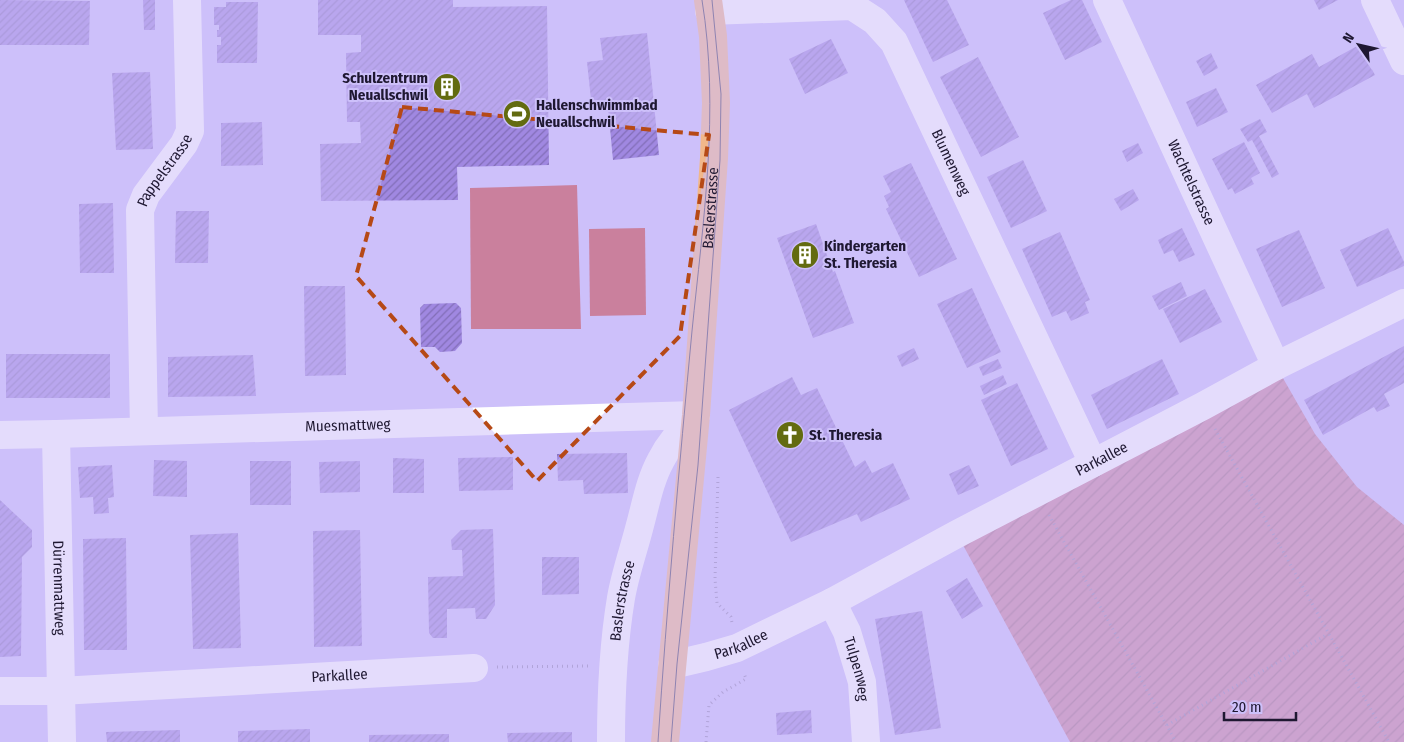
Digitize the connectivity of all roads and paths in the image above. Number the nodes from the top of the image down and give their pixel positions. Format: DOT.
graph roads {
  1 [pos="187,0"];
  2 [pos="1107,0"];
  3 [pos="1375,0"];
  4 [pos="708,6"];
  5 [pos="1404,61"];
  6 [pos="1404,303"];
  7 [pos="1276,366"];
  8 [pos="1203,406"];
  9 [pos="696,415"];
  10 [pos="144,431"];
  11 [pos="56,434"];
  12 [pos="0,435"];
  13 [pos="1093,463"];
  14 [pos="718,476"];
  15 [pos="1037,492"];
  16 [pos="832,602"];
  17 [pos="1328,634"];
  18 [pos="737,648"];
  19 [pos="672,665"];
  20 [pos="614,666"];
  21 [pos="474,668"];
  22 [pos="0,691"];
  23 [pos="60,691"];
  24 [pos="1167,725"];
  25 [pos="62,742"];
  26 [pos="611,742"];
  27 [pos="666,742"];
  28 [pos="706,742"];
  29 [pos="866,742"];
  30 [pos="1176,742"];
  31 [pos="1390,742"];
  1 -- 10 [label="street, Pappelstrasse"];
  2 -- 7 [label="street, Wachtelstrasse"];
  3 -- 5 [label="street"];
  4 -- 9 [label="main road, Baslerstrasse"];
  4 -- 13 [label="street, Blumenweg"];
  6 -- 7 [label="street, Parkallee"];
  7 -- 8 [label="street, Parkallee"];
  8 -- 13 [label="street, Parkallee"];
  8 -- 17 [label="path"];
  9 -- 10 [label="street, Muesmattweg"];
  9 -- 19 [label="main road, Baslerstrasse"];
  9 -- 20 [label="street, Baslerstrasse"];
  10 -- 11 [label="street, Muesmattweg"];
  11 -- 12 [label="street, Muesmattweg"];
  11 -- 23 [label="street, Dürrenmattweg"];
  13 -- 15 [label="street, Parkallee"];
  14 -- 18 [label="path"];
  15 -- 16 [label="street, Parkallee"];
  15 -- 24 [label="path"];
  16 -- 18 [label="street, Parkallee"];
  16 -- 29 [label="street, Tulpenweg"];
  17 -- 24 [label="path"];
  17 -- 31 [label="path"];
  18 -- 19 [label="street, Parkallee"];
  18 -- 28 [label="path"];
  19 -- 27 [label="main road, Baslerstrasse"];
  20 -- 21 [label="path"];
  20 -- 26 [label="street, Baslerstrasse"];
  21 -- 23 [label="street, Parkallee"];
  22 -- 23 [label="street, Parkallee"];
  23 -- 25 [label="street, Dürrenmattweg"];
  24 -- 30 [label="path"];
}
